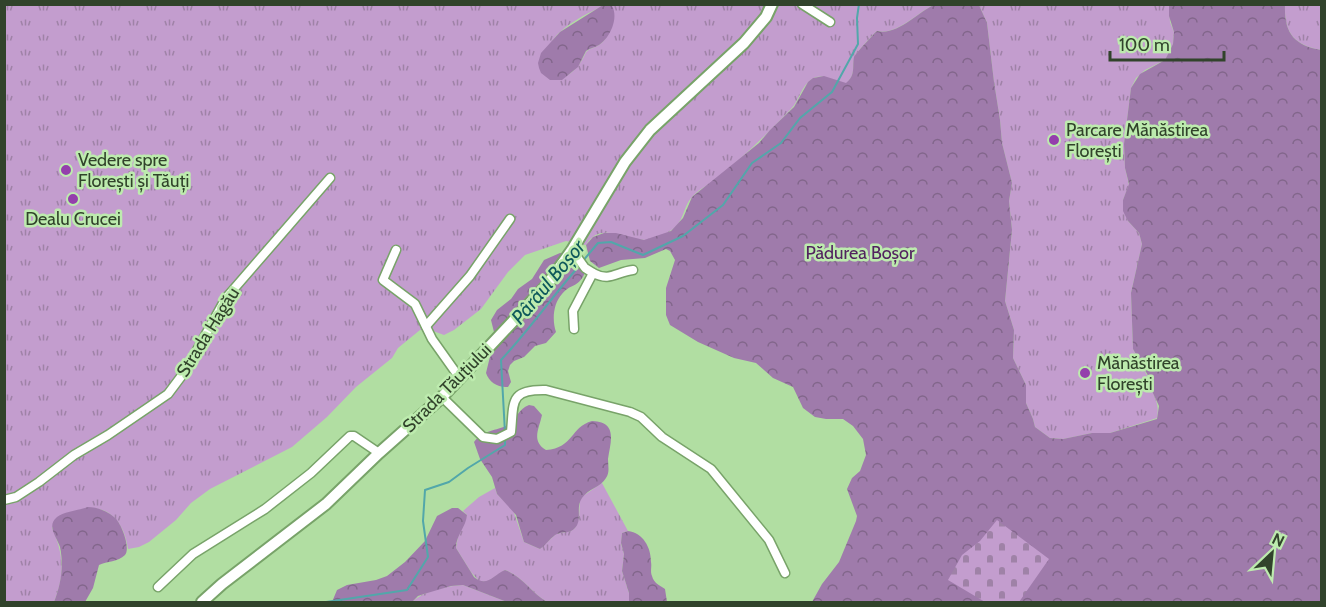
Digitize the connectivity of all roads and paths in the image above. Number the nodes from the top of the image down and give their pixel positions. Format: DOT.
graph roads {
  1 [pos="772,4"];
  2 [pos="802,4"];
  3 [pos="830,22"];
  4 [pos="330,178"];
  5 [pos="510,219"];
  6 [pos="396,250"];
  7 [pos="572,250"];
  8 [pos="633,270"];
  9 [pos="593,273"];
  10 [pos="426,326"];
  11 [pos="574,329"];
  12 [pos="459,377"];
  13 [pos="442,397"];
  14 [pos="378,453"];
  15 [pos="4,500"];
  16 [pos="785,573"];
  17 [pos="158,587"];
  18 [pos="202,603"];
  1 -- 7 [label="street, Strada Tăuțiului"];
  2 -- 3 [label="street"];
  4 -- 15 [label="street, Strada Hagău"];
  5 -- 10 [label="street"];
  6 -- 10 [label="street"];
  7 -- 9 [label="street"];
  7 -- 12 [label="street, Strada Tăuțiului"];
  8 -- 9 [label="street"];
  9 -- 11 [label="street"];
  10 -- 12 [label="street"];
  12 -- 13 [label="street, Strada Tăuțiului"];
  13 -- 14 [label="street, Strada Tăuțiului"];
  13 -- 16 [label="street"];
  14 -- 17 [label="street"];
  14 -- 18 [label="street, Strada Tăuțiului"];
}
